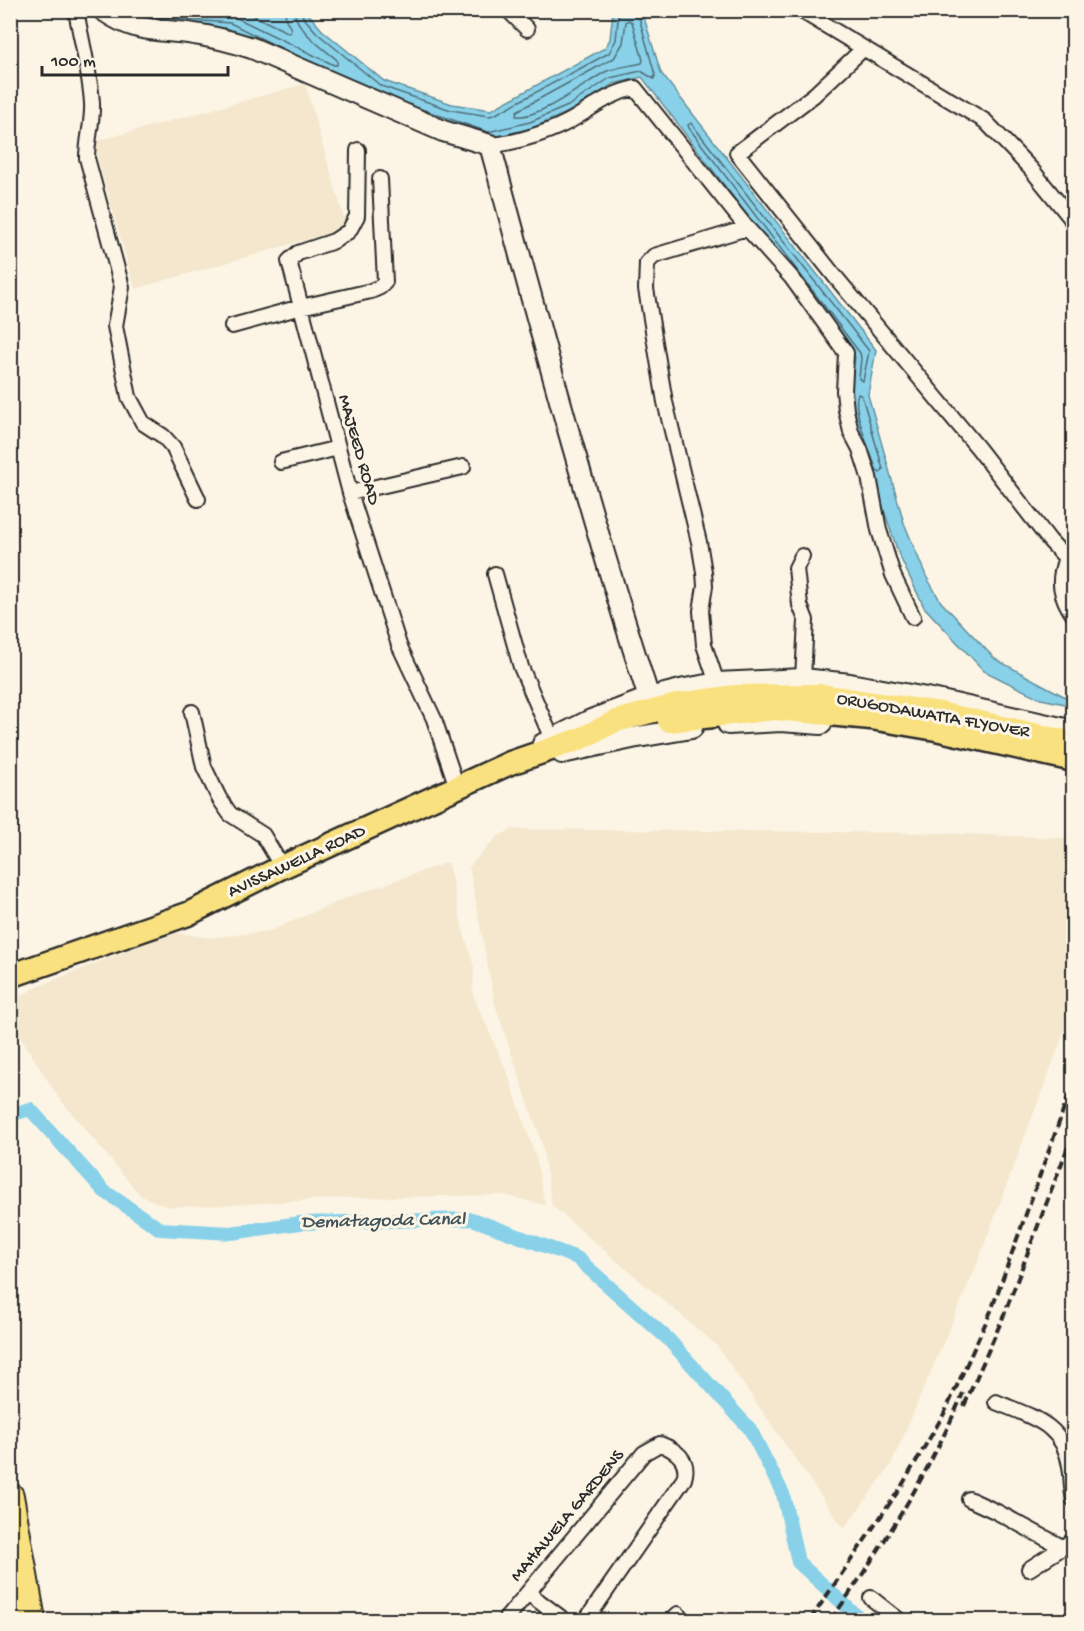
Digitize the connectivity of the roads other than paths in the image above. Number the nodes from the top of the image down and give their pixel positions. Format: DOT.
graph roads {
  1 [pos="76,10"];
  2 [pos="103,10"];
  3 [pos="508,10"];
  4 [pos="800,10"];
  5 [pos="527,30"];
  6 [pos="863,49"];
  7 [pos="490,145"];
  8 [pos="358,150"];
  9 [pos="380,179"];
  10 [pos="1074,225"];
  11 [pos="747,228"];
  12 [pos="301,307"];
  13 [pos="232,326"];
  14 [pos="338,448"];
  15 [pos="281,462"];
  16 [pos="463,467"];
  17 [pos="350,493"];
  18 [pos="198,499"];
  19 [pos="802,556"];
  20 [pos="1070,557"];
  21 [pos="495,574"];
  22 [pos="1074,616"];
  23 [pos="913,617"];
  24 [pos="803,679"];
  25 [pos="717,683"];
  26 [pos="649,698"];
  27 [pos="192,712"];
  28 [pos="1074,731"];
  29 [pos="552,739"];
  30 [pos="580,739"];
  31 [pos="1074,743"];
  32 [pos="1074,760"];
  33 [pos="510,763"];
  34 [pos="1074,771"];
  35 [pos="457,787"];
  36 [pos="282,867"];
  37 [pos="15,972"];
  38 [pos="996,1402"];
  39 [pos="10,1496"];
  40 [pos="969,1499"];
  41 [pos="1074,1500"];
  42 [pos="1068,1543"];
  43 [pos="1029,1569"];
  44 [pos="528,1593"];
  45 [pos="871,1598"];
  46 [pos="32,1620"];
  47 [pos="505,1620"];
  48 [pos="564,1620"];
  49 [pos="586,1620"];
  50 [pos="899,1620"];
  1 -- 18 [label="street"];
  2 -- 7 [label="street"];
  3 -- 5 [label="street"];
  4 -- 6 [label="street"];
  6 -- 10 [label="street"];
  6 -- 20 [label="street"];
  7 -- 11 [label="street"];
  7 -- 26 [label="street"];
  8 -- 12 [label="street, MAJEED ROAD"];
  9 -- 12 [label="street"];
  11 -- 23 [label="street"];
  11 -- 25 [label="street"];
  12 -- 13 [label="street"];
  12 -- 14 [label="street, MAJEED ROAD"];
  14 -- 15 [label="street"];
  14 -- 17 [label="street, MAJEED ROAD"];
  16 -- 17 [label="street"];
  17 -- 35 [label="street, MAJEED ROAD"];
  19 -- 24 [label="street"];
  20 -- 22 [label="street"];
  21 -- 29 [label="street"];
  24 -- 25 [label="street"];
  24 -- 28 [label="street"];
  25 -- 26 [label="street"];
  26 -- 29 [label="street"];
  27 -- 36 [label="street"];
  29 -- 33 [label="street"];
  30 -- 31 [label="main road, ORUGODAWATTA FLYOVER"];
  30 -- 32 [label="main road, ORUGODAWATTA FLYOVER"];
  30 -- 33 [label="main road, AVISSAWELLA ROAD"];
  33 -- 34 [label="street"];
  33 -- 35 [label="main road, AVISSAWELLA ROAD"];
  35 -- 36 [label="main road, AVISSAWELLA ROAD"];
  36 -- 37 [label="main road, AVISSAWELLA ROAD"];
  38 -- 41 [label="street"];
  39 -- 46 [label="highway"];
  40 -- 42 [label="street"];
  42 -- 43 [label="street"];
  44 -- 47 [label="street, MAHAWELA GARDENS"];
  44 -- 48 [label="street"];
  44 -- 49 [label="street, MAHAWELA GARDENS"];
  45 -- 50 [label="street"];
}
